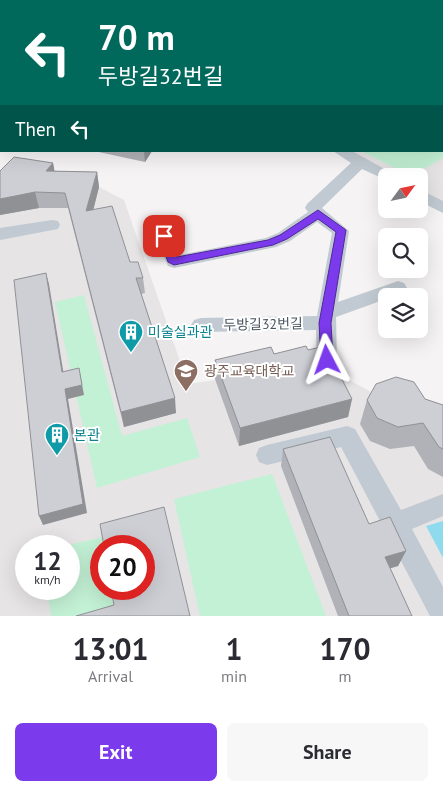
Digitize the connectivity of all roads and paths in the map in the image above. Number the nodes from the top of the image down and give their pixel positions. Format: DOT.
graph roads {
  1 [pos="342,152"];
  2 [pos="360,162"];
  3 [pos="378,171"];
  4 [pos="428,199"];
  5 [pos="443,208"];
  6 [pos="318,214"];
  7 [pos="52,225"];
  8 [pos="0,234"];
  9 [pos="156,235"];
  10 [pos="378,296"];
  11 [pos="326,318"];
  12 [pos="201,325"];
  13 [pos="327,360"];
  14 [pos="267,455"];
  15 [pos="443,505"];
  16 [pos="396,524"];
  17 [pos="443,614"];
  1 -- 2 [label="lane"];
  2 -- 3 [label="lane"];
  2 -- 6 [label="lane"];
  4 -- 5 [label="lane"];
  6 -- 9 [label="lane"];
  6 -- 11 [label="lane"];
  7 -- 8 [label="lane"];
  10 -- 11 [label="lane, 두방길32번길"];
  11 -- 12 [label="lane, 두방길32번길"];
  11 -- 13 [label="lane"];
  14 -- 16 [label="lane"];
  15 -- 16 [label="lane"];
  16 -- 17 [label="lane"];
}
